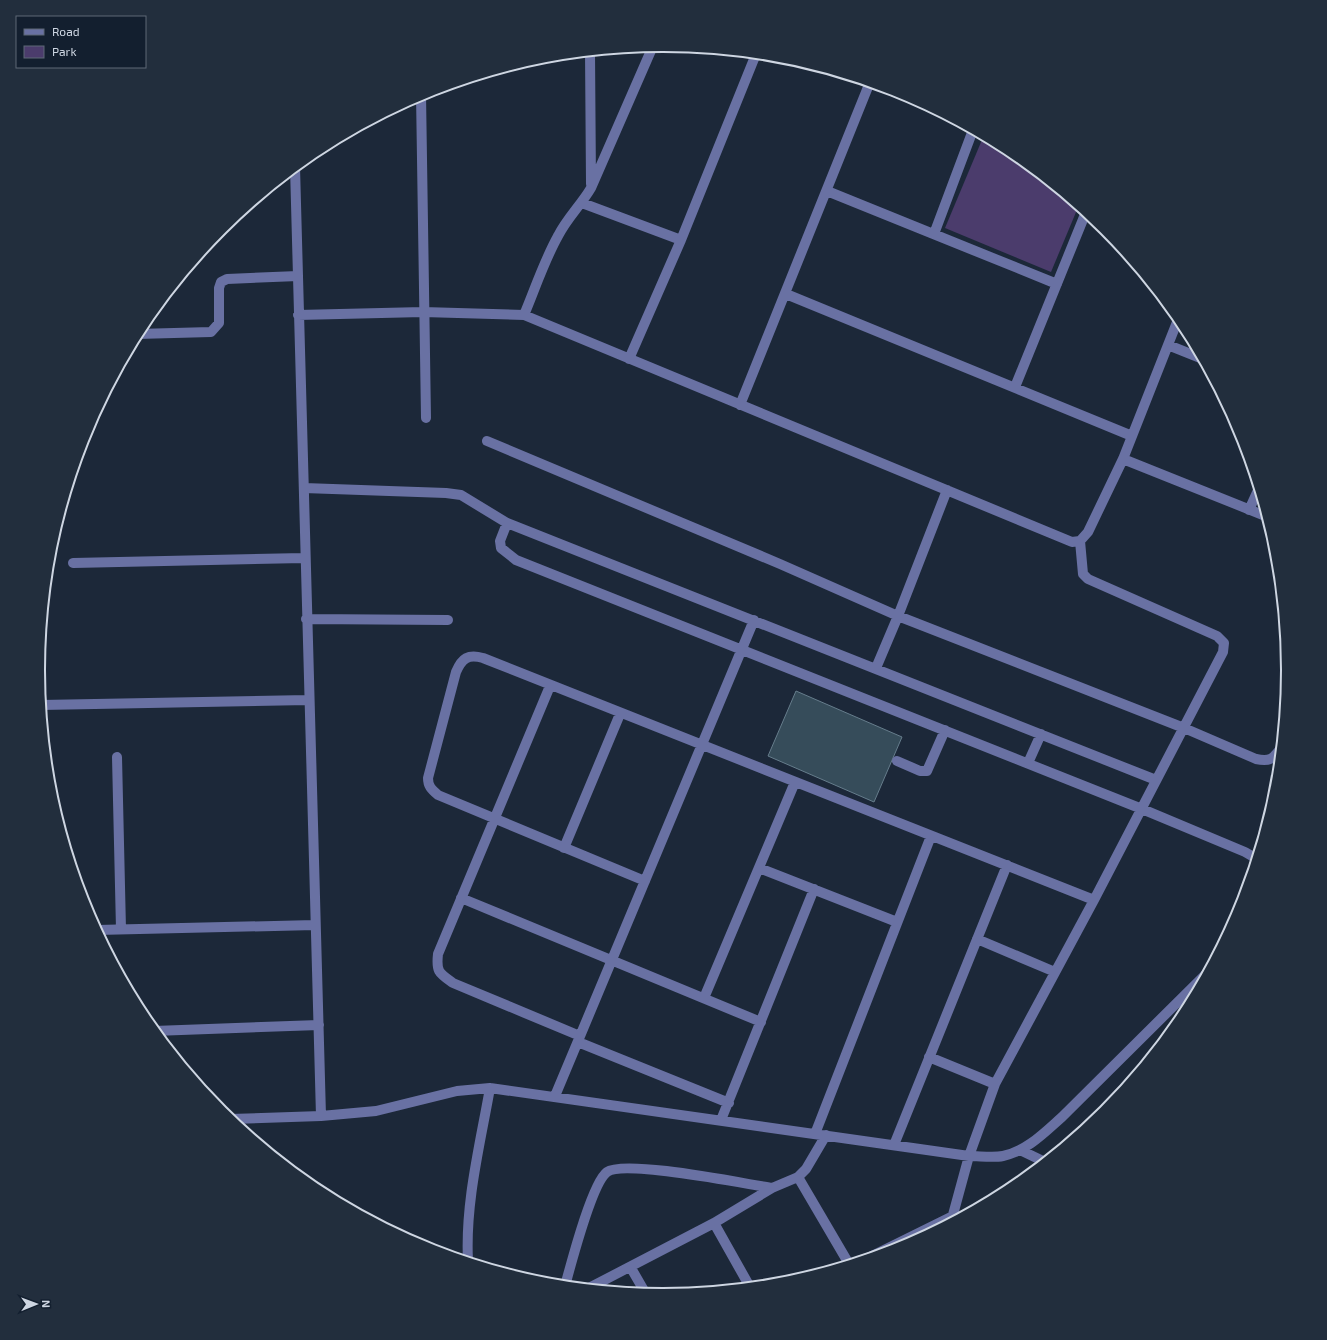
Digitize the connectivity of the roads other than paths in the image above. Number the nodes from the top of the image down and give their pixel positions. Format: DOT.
graph roads {
  1 [pos="650,52"];
  2 [pos="590,56"];
  3 [pos="754,59"];
  4 [pos="868,86"];
  5 [pos="421,102"];
  6 [pos="973,134"];
  7 [pos="295,173"];
  8 [pos="591,188"];
  9 [pos="827,191"];
  10 [pos="582,203"];
  11 [pos="1084,217"];
  12 [pos="934,234"];
  13 [pos="681,240"];
  14 [pos="298,276"];
  15 [pos="1057,284"];
  16 [pos="786,294"];
  17 [pos="423,312"];
  18 [pos="298,315"];
  19 [pos="524,315"];
  20 [pos="1176,324"];
  21 [pos="144,334"];
  22 [pos="1168,345"];
  23 [pos="1196,356"];
  24 [pos="629,359"];
  25 [pos="1015,387"];
  26 [pos="740,405"];
  27 [pos="426,418"];
  28 [pos="1132,436"];
  29 [pos="487,441"];
  30 [pos="1123,459"];
  31 [pos="304,488"];
  32 [pos="947,490"];
  33 [pos="1256,494"];
  34 [pos="1249,510"];
  35 [pos="1262,515"];
  36 [pos="508,523"];
  37 [pos="1080,541"];
  38 [pos="304,558"];
  39 [pos="73,563"];
  40 [pos="898,616"];
  41 [pos="306,619"];
  42 [pos="448,620"];
  43 [pos="754,620"];
  44 [pos="742,649"];
  45 [pos="876,668"];
  46 [pos="550,686"];
  47 [pos="308,700"];
  48 [pos="46,705"];
  49 [pos="620,714"];
  50 [pos="1184,728"];
  51 [pos="945,730"];
  52 [pos="1042,734"];
  53 [pos="701,746"];
  54 [pos="1277,754"];
  55 [pos="117,756"];
  56 [pos="898,761"];
  57 [pos="1028,763"];
  58 [pos="1156,780"];
  59 [pos="795,782"];
  60 [pos="1142,809"];
  61 [pos="494,819"];
  62 [pos="931,836"];
  63 [pos="564,848"];
  64 [pos="1253,857"];
  65 [pos="1007,865"];
  66 [pos="759,868"];
  67 [pos="645,881"];
  68 [pos="814,889"];
  69 [pos="461,898"];
  70 [pos="1094,900"];
  71 [pos="897,922"];
  72 [pos="315,925"];
  73 [pos="121,929"];
  74 [pos="102,930"];
  75 [pos="977,939"];
  76 [pos="612,961"];
  77 [pos="1055,972"];
  78 [pos="704,998"];
  79 [pos="1184,1004"];
  80 [pos="762,1022"];
  81 [pos="319,1025"];
  82 [pos="161,1031"];
  83 [pos="579,1039"];
  84 [pos="929,1057"];
  85 [pos="995,1084"];
  86 [pos="490,1088"];
  87 [pos="555,1096"];
  88 [pos="729,1103"];
  89 [pos="321,1116"];
  90 [pos="239,1119"];
  91 [pos="721,1120"];
  92 [pos="820,1135"];
  93 [pos="894,1145"];
  94 [pos="1020,1150"];
  95 [pos="969,1156"];
  96 [pos="1041,1160"];
  97 [pos="798,1177"];
  98 [pos="772,1188"];
  99 [pos="953,1217"];
  100 [pos="714,1223"];
  101 [pos="468,1257"];
  102 [pos="847,1260"];
  103 [pos="631,1268"];
  104 [pos="567,1281"];
  105 [pos="747,1282"];
  106 [pos="597,1284"];
  107 [pos="642,1287"];
  1 -- 8 [label="street"];
  2 -- 8 [label="street"];
  3 -- 13 [label="street"];
  4 -- 9 [label="street"];
  5 -- 17 [label="street"];
  6 -- 12 [label="street"];
  7 -- 14 [label="street"];
  8 -- 10 [label="street"];
  9 -- 12 [label="street"];
  9 -- 16 [label="street"];
  10 -- 13 [label="street"];
  10 -- 19 [label="street"];
  11 -- 15 [label="street"];
  12 -- 15 [label="street"];
  13 -- 24 [label="street"];
  14 -- 18 [label="street"];
  14 -- 21 [label="street"];
  15 -- 25 [label="street"];
  16 -- 25 [label="street"];
  16 -- 26 [label="street"];
  17 -- 18 [label="street"];
  17 -- 19 [label="street"];
  17 -- 27 [label="street"];
  18 -- 31 [label="street"];
  19 -- 24 [label="street"];
  20 -- 22 [label="street"];
  22 -- 23 [label="street"];
  22 -- 28 [label="street"];
  24 -- 26 [label="street"];
  25 -- 28 [label="street"];
  26 -- 32 [label="street"];
  28 -- 30 [label="street"];
  29 -- 40 [label="street"];
  30 -- 34 [label="street"];
  30 -- 37 [label="street"];
  31 -- 36 [label="street"];
  31 -- 38 [label="street"];
  32 -- 37 [label="street"];
  32 -- 40 [label="street"];
  33 -- 34 [label="street"];
  34 -- 35 [label="street"];
  36 -- 43 [label="street"];
  36 -- 44 [label="street"];
  37 -- 50 [label="street"];
  38 -- 39 [label="street"];
  38 -- 41 [label="street"];
  40 -- 45 [label="street"];
  40 -- 50 [label="street"];
  41 -- 42 [label="street"];
  41 -- 47 [label="street"];
  43 -- 44 [label="street"];
  43 -- 45 [label="street"];
  44 -- 51 [label="street"];
  44 -- 53 [label="street"];
  45 -- 52 [label="street"];
  46 -- 49 [label="street"];
  46 -- 61 [label="street"];
  46 -- 61 [label="street"];
  47 -- 48 [label="street"];
  47 -- 72 [label="street"];
  49 -- 53 [label="street"];
  49 -- 63 [label="street"];
  50 -- 54 [label="street"];
  50 -- 58 [label="street"];
  51 -- 56 [label="street"];
  51 -- 57 [label="street"];
  52 -- 57 [label="street"];
  52 -- 58 [label="street"];
  53 -- 59 [label="street"];
  53 -- 67 [label="street"];
  55 -- 73 [label="street"];
  57 -- 60 [label="street"];
  58 -- 60 [label="street"];
  59 -- 62 [label="street"];
  59 -- 66 [label="street"];
  60 -- 64 [label="street"];
  60 -- 70 [label="street"];
  61 -- 63 [label="street"];
  61 -- 69 [label="street"];
  62 -- 65 [label="street"];
  62 -- 71 [label="street"];
  63 -- 67 [label="street"];
  65 -- 70 [label="street"];
  65 -- 75 [label="street"];
  66 -- 68 [label="street"];
  66 -- 78 [label="street"];
  67 -- 76 [label="street"];
  68 -- 71 [label="street"];
  68 -- 80 [label="street"];
  69 -- 76 [label="street"];
  69 -- 83 [label="street"];
  70 -- 77 [label="street"];
  71 -- 92 [label="street"];
  72 -- 73 [label="street"];
  72 -- 81 [label="street"];
  73 -- 74 [label="street"];
  75 -- 77 [label="street"];
  75 -- 84 [label="street"];
  76 -- 78 [label="street"];
  76 -- 83 [label="street"];
  77 -- 85 [label="street"];
  78 -- 80 [label="street"];
  79 -- 94 [label="street"];
  80 -- 88 [label="street"];
  81 -- 82 [label="street"];
  81 -- 89 [label="street"];
  83 -- 87 [label="street"];
  83 -- 88 [label="street"];
  84 -- 85 [label="street"];
  84 -- 93 [label="street"];
  85 -- 95 [label="street"];
  86 -- 87 [label="street"];
  86 -- 89 [label="street"];
  86 -- 101 [label="street"];
  87 -- 91 [label="street"];
  88 -- 91 [label="street"];
  89 -- 90 [label="street"];
  91 -- 92 [label="street"];
  92 -- 93 [label="street"];
  92 -- 97 [label="street"];
  93 -- 95 [label="street"];
  94 -- 95 [label="street"];
  94 -- 96 [label="street"];
  95 -- 99 [label="street"];
  97 -- 98 [label="street"];
  97 -- 102 [label="street"];
  98 -- 100 [label="street"];
  98 -- 104 [label="street"];
  100 -- 103 [label="street"];
  100 -- 105 [label="street"];
  103 -- 106 [label="street"];
  103 -- 107 [label="street"];
}
